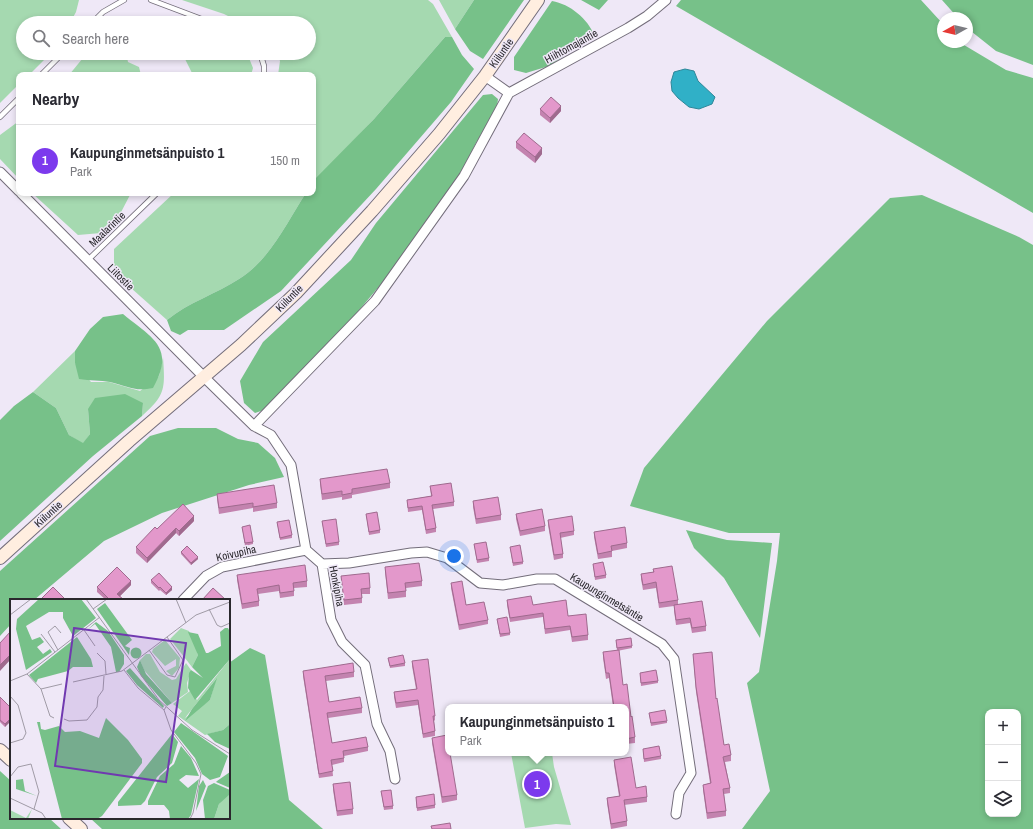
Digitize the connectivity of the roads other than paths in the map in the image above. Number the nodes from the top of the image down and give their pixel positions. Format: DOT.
graph roads {
  1 [pos="124,0"];
  2 [pos="151,0"];
  3 [pos="538,0"];
  4 [pos="666,0"];
  5 [pos="99,16"];
  6 [pos="193,16"];
  7 [pos="56,60"];
  8 [pos="262,60"];
  9 [pos="44,72"];
  10 [pos="264,72"];
  11 [pos="485,76"];
  12 [pos="509,93"];
  13 [pos="16,101"];
  14 [pos="0,117"];
  15 [pos="0,172"];
  16 [pos="16,188"];
  17 [pos="24,196"];
  18 [pos="153,196"];
  19 [pos="88,260"];
  20 [pos="204,377"];
  21 [pos="254,426"];
  22 [pos="306,550"];
  23 [pos="0,558"];
  24 [pos="322,564"];
  25 [pos="184,599"];
  26 [pos="395,779"];
  27 [pos="676,814"];
  28 [pos="71,819"];
  29 [pos="81,829"];
  1 -- 5 [label="lane"];
  2 -- 6 [label="lane"];
  3 -- 11 [label="street, Kiiluntie"];
  4 -- 12 [label="street, Hiihtomajantie"];
  7 -- 9 [label="lane"];
  8 -- 10 [label="lane"];
  11 -- 12 [label="street"];
  11 -- 20 [label="street, Kiiluntie"];
  12 -- 21 [label="street"];
  13 -- 14 [label="lane"];
  15 -- 16 [label="street, Liitostie"];
  17 -- 19 [label="street, Liitostie"];
  18 -- 19 [label="lane, Maalarintie"];
  19 -- 20 [label="street, Liitostie"];
  20 -- 21 [label="street"];
  20 -- 23 [label="street, Kiiluntie"];
  21 -- 22 [label="street"];
  22 -- 24 [label="street, Honkipiha"];
  22 -- 25 [label="street, Koivupiha"];
  24 -- 26 [label="street, Honkipiha"];
  24 -- 27 [label="street, Kaupunginmetsäntie"];
  28 -- 29 [label="street"];
}
